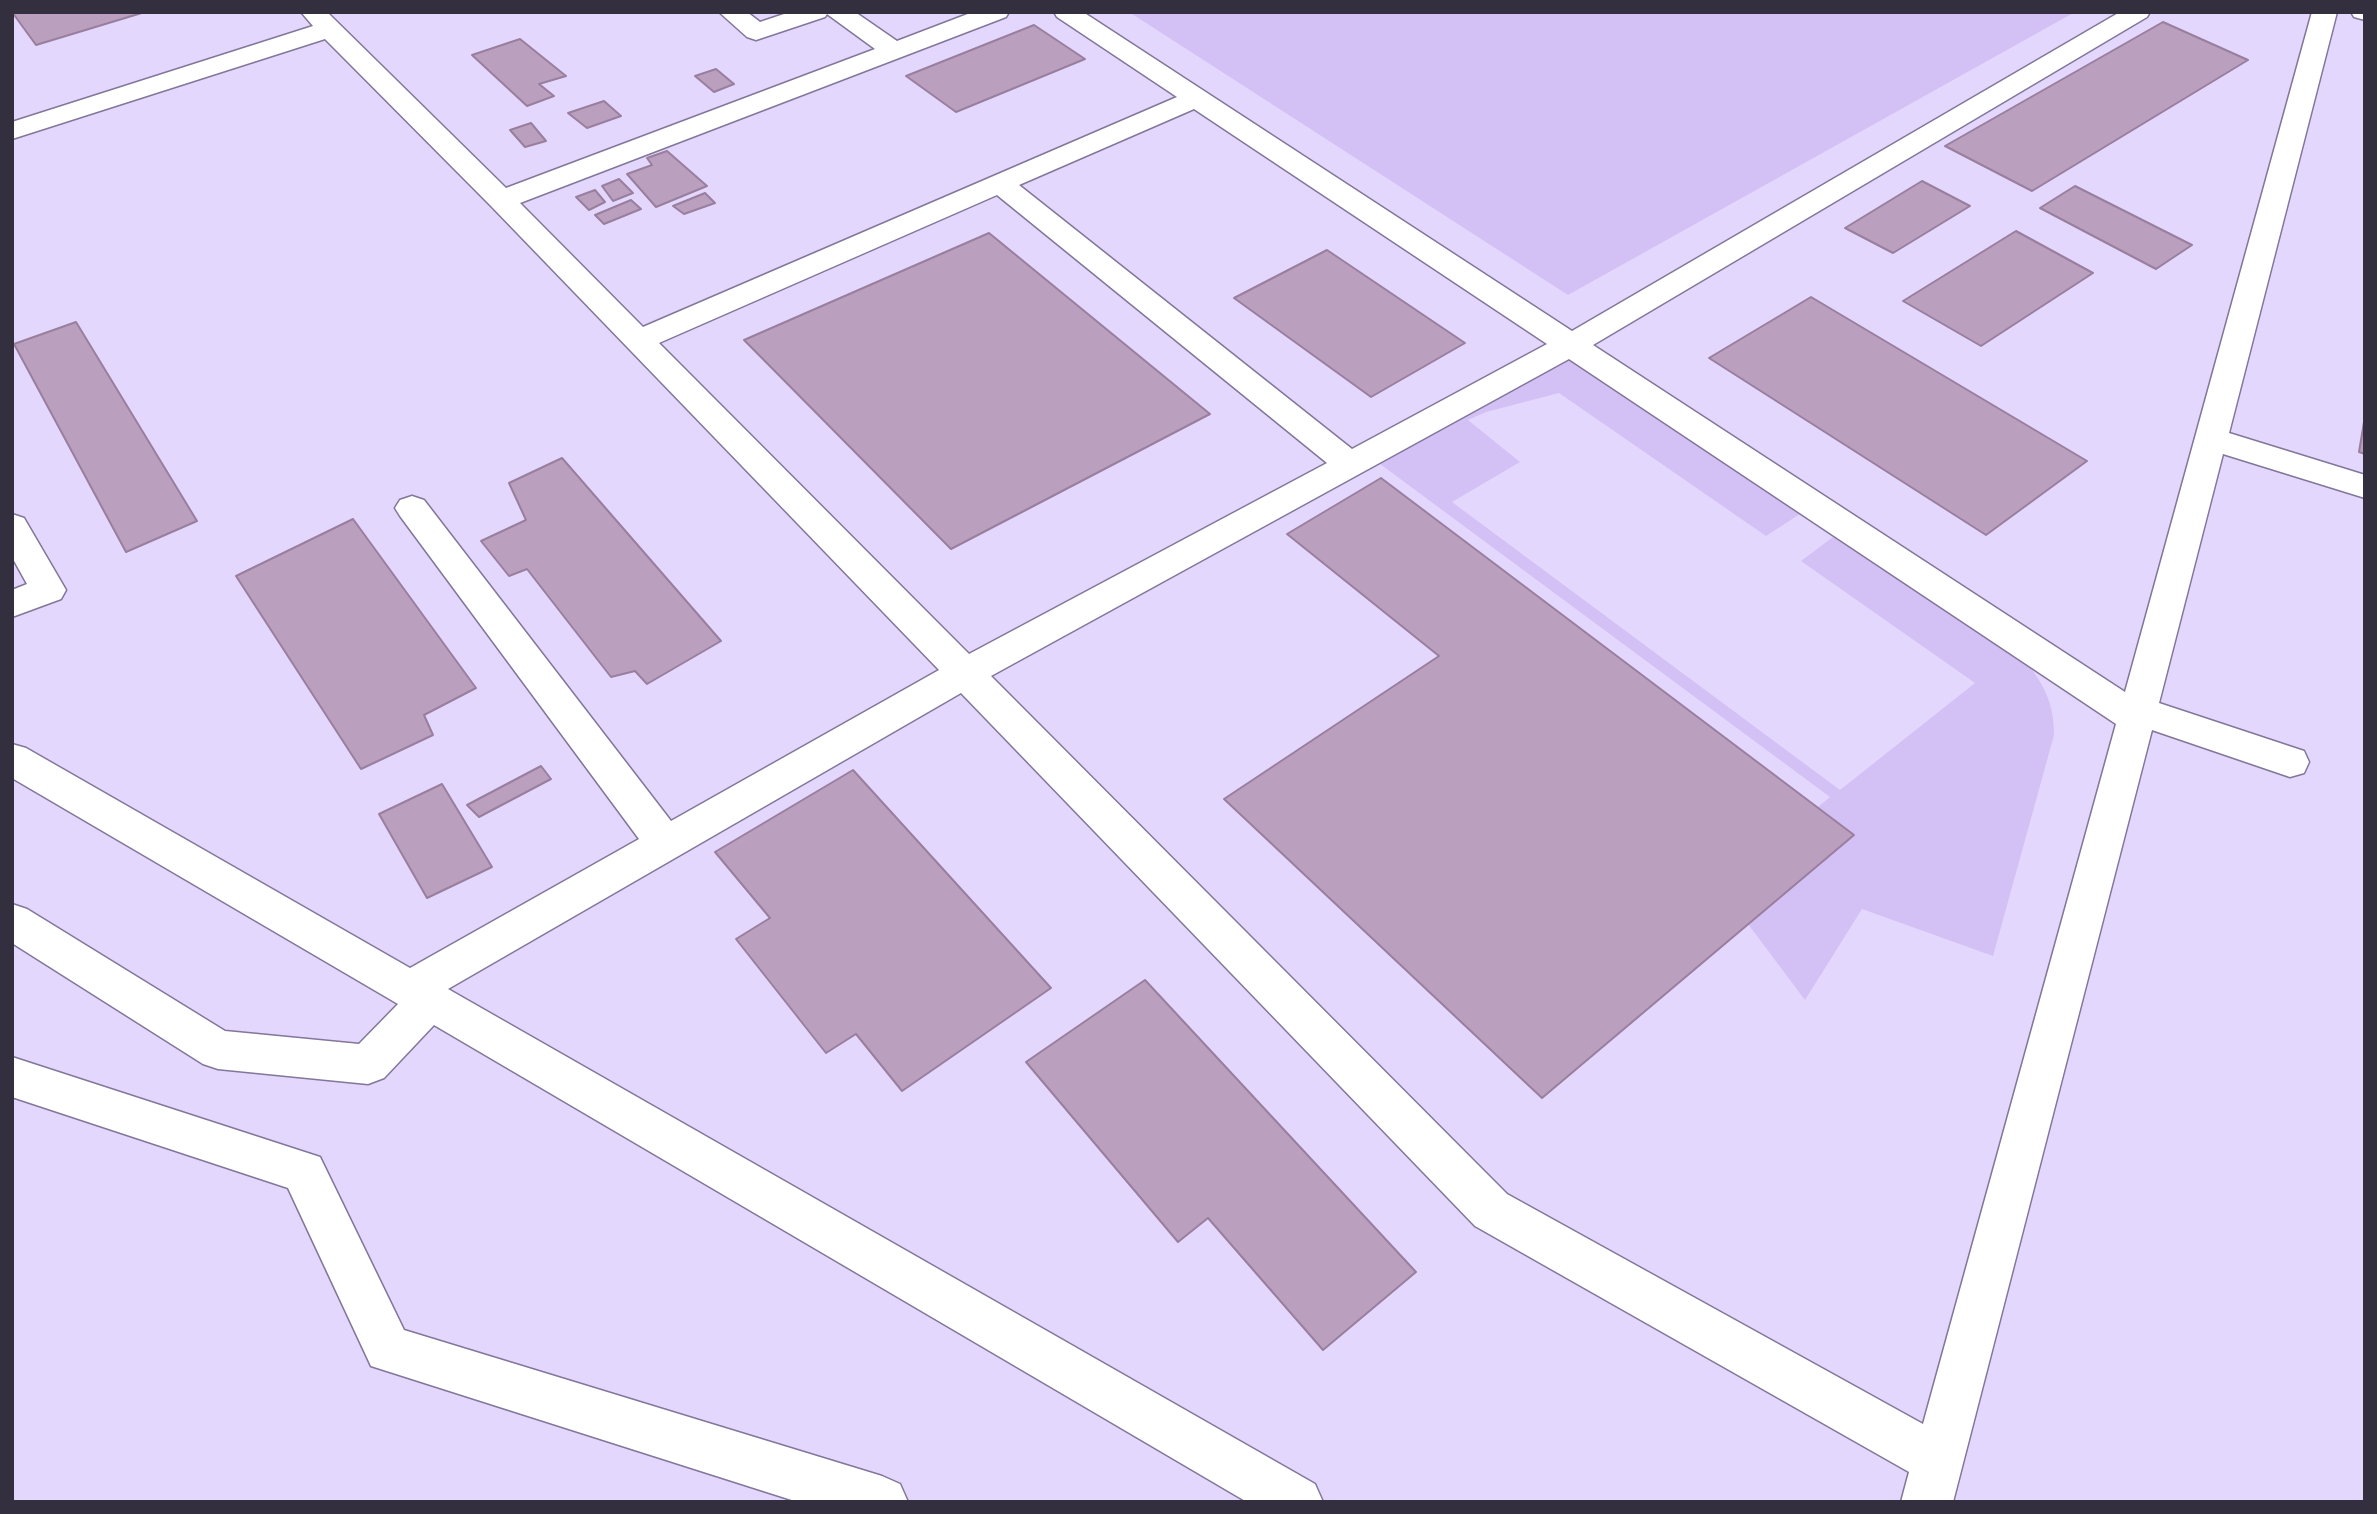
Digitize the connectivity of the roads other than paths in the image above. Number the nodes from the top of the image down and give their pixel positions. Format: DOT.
graph roads {
  1 [pos="731,12"];
  2 [pos="816,12"];
  3 [pos="838,12"];
  4 [pos="997,12"];
  5 [pos="1066,12"];
  6 [pos="2138,12"];
  7 [pos="2325,12"];
  8 [pos="321,21"];
  9 [pos="894,51"];
  10 [pos="1197,98"];
  11 [pos="12,131"];
  12 [pos="1000,184"];
  13 [pos="501,200"];
  14 [pos="639,340"];
  15 [pos="1570,345"];
  16 [pos="2211,439"];
  17 [pos="1350,464"];
  18 [pos="2365,487"];
  19 [pos="412,508"];
  20 [pos="12,526"];
  21 [pos="12,604"];
  22 [pos="965,673"];
  23 [pos="2136,714"];
  24 [pos="12,759"];
  25 [pos="2290,762"];
  26 [pos="666,843"];
  27 [pos="12,921"];
  28 [pos="420,995"];
  29 [pos="12,1077"];
  30 [pos="1938,1460"];
  31 [pos="882,1502"];
  32 [pos="1297,1502"];
  33 [pos="1927,1502"];
  1 -- 2 [label="lane"];
  3 -- 9 [label="lane"];
  4 -- 9 [label="lane"];
  5 -- 10 [label="lane"];
  6 -- 15 [label="lane"];
  7 -- 16 [label="lane"];
  8 -- 11 [label="lane"];
  8 -- 13 [label="lane"];
  9 -- 13 [label="lane"];
  10 -- 12 [label="lane"];
  10 -- 15 [label="lane"];
  12 -- 14 [label="lane"];
  12 -- 17 [label="lane"];
  13 -- 14 [label="lane"];
  14 -- 22 [label="lane"];
  15 -- 17 [label="lane"];
  15 -- 23 [label="lane"];
  16 -- 18 [label="lane"];
  16 -- 23 [label="lane"];
  17 -- 22 [label="lane"];
  19 -- 26 [label="lane"];
  20 -- 21 [label="lane"];
  22 -- 26 [label="lane"];
  22 -- 30 [label="lane"];
  23 -- 25 [label="lane"];
  23 -- 30 [label="lane"];
  24 -- 28 [label="lane"];
  26 -- 28 [label="lane"];
  27 -- 28 [label="lane"];
  28 -- 32 [label="lane"];
  29 -- 31 [label="lane"];
  30 -- 33 [label="lane"];
}
